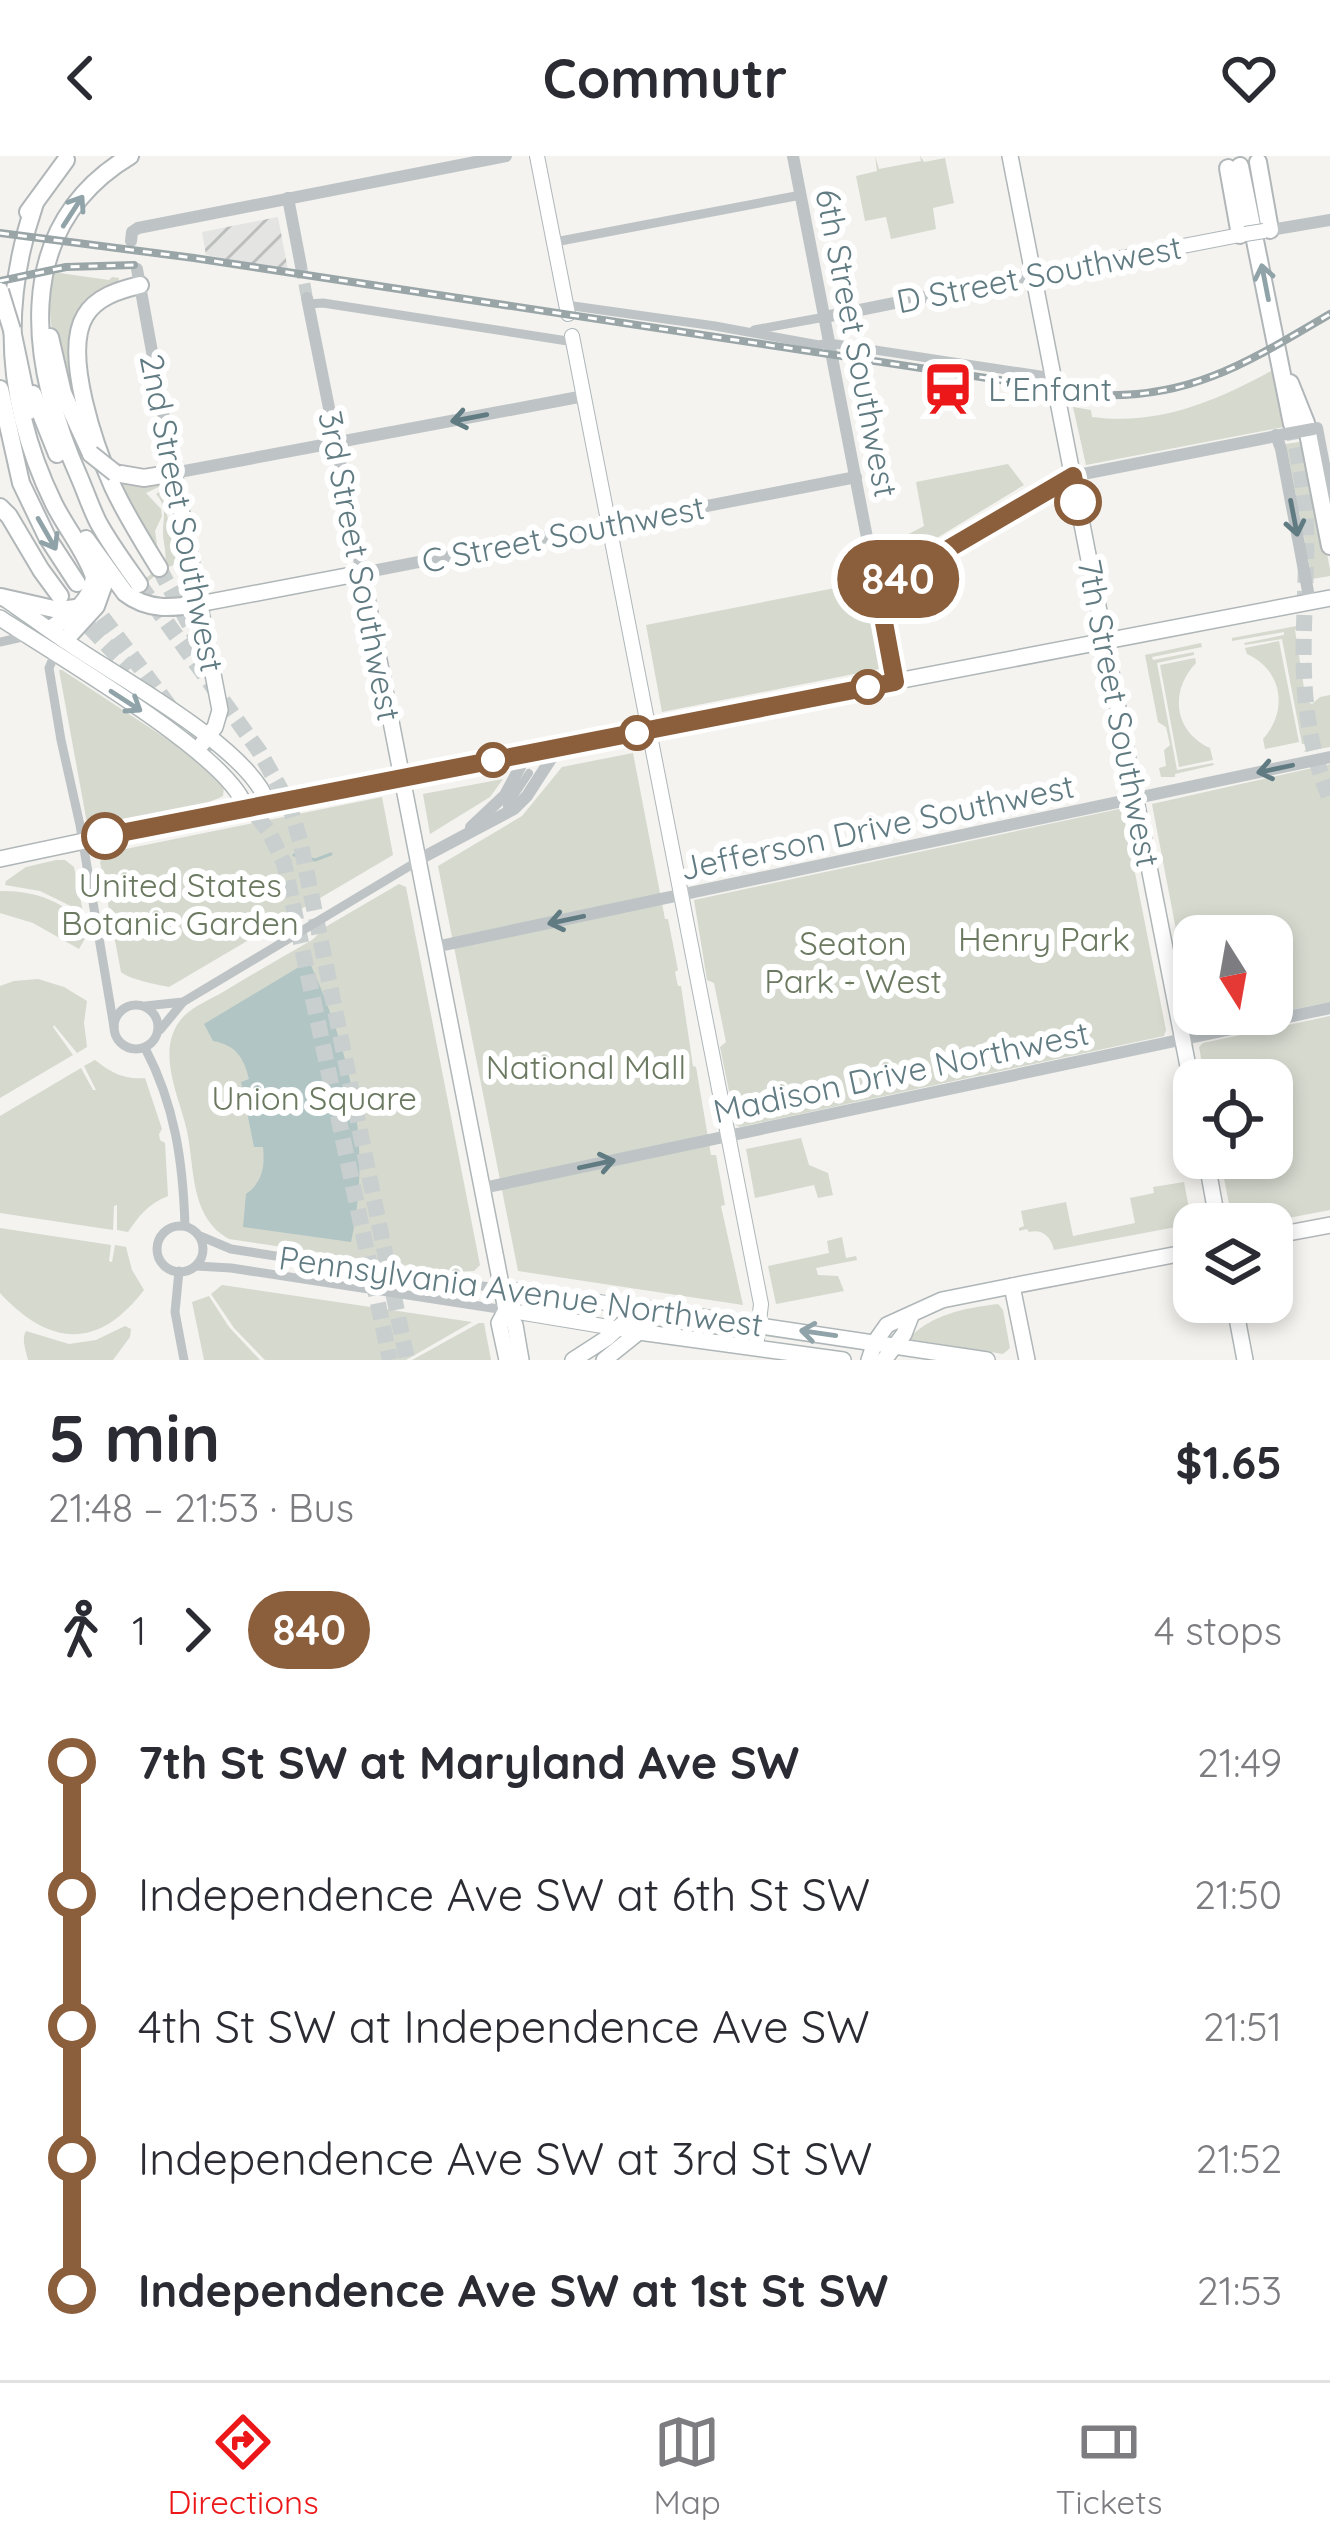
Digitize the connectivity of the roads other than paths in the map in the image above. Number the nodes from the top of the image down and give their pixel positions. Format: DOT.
graph roads {
  1 [pos="130,156"];
  2 [pos="506,156"];
  3 [pos="537,156"];
  4 [pos="793,156"];
  5 [pos="1010,156"];
  6 [pos="66,160"];
  7 [pos="1243,165"];
  8 [pos="801,195"];
  9 [pos="288,198"];
  10 [pos="34,203"];
  11 [pos="1330,220"];
  12 [pos="1267,230"];
  13 [pos="1243,235"];
  14 [pos="131,237"];
  15 [pos="554,242"];
  16 [pos="301,266"];
  17 [pos="1033,275"];
  18 [pos="44,277"];
  19 [pos="139,277"];
  20 [pos="0,281"];
  21 [pos="0,291"];
  22 [pos="307,301"];
  23 [pos="567,309"];
  24 [pos="825,317"];
  25 [pos="12,330"];
  26 [pos="749,332"];
  27 [pos="573,339"];
  28 [pos="830,344"];
  29 [pos="1281,367"];
  30 [pos="1054,377"];
  31 [pos="0,389"];
  32 [pos="584,396"];
  33 [pos="0,424"];
  34 [pos="1284,431"];
  35 [pos="336,442"];
  36 [pos="174,473"];
  37 [pos="1073,476"];
  38 [pos="856,477"];
  39 [pos="21,483"];
  40 [pos="1330,496"];
  41 [pos="0,507"];
  42 [pos="98,521"];
  43 [pos="609,525"];
  44 [pos="1330,546"];
  45 [pos="102,562"];
  46 [pos="159,568"];
  47 [pos="362,573"];
  48 [pos="77,583"];
  49 [pos="139,584"];
  50 [pos="878,590"];
  51 [pos="0,596"];
  52 [pos="60,596"];
  53 [pos="246,596"];
  54 [pos="1330,598"];
  55 [pos="1310,602"];
  56 [pos="199,604"];
  57 [pos="82,605"];
  58 [pos="0,618"];
  59 [pos="204,631"];
  60 [pos="27,636"];
  61 [pos="57,641"];
  62 [pos="1106,641"];
  63 [pos="0,642"];
  64 [pos="895,682"];
  65 [pos="649,730"];
  66 [pos="202,744"];
  67 [pos="559,748"];
  68 [pos="527,754"];
  69 [pos="1330,757"];
  70 [pos="529,773"];
  71 [pos="401,777"];
  72 [pos="1136,799"];
  73 [pos="267,802"];
  74 [pos="506,806"];
  75 [pos="245,807"];
  76 [pos="461,836"];
  77 [pos="83,842"];
  78 [pos="0,859"];
  79 [pos="418,860"];
  80 [pos="681,896"];
  81 [pos="435,947"];
  82 [pos="183,1001"];
  83 [pos="145,1006"];
  84 [pos="1330,1008"];
  85 [pos="114,1027"];
  86 [pos="158,1031"];
  87 [pos="1183,1040"];
  88 [pos="145,1048"];
  89 [pos="1187,1059"];
  90 [pos="728,1136"];
  91 [pos="483,1188"];
  92 [pos="1330,1225"];
  93 [pos="185,1226"];
  94 [pos="1293,1232"];
  95 [pos="200,1236"];
  96 [pos="1173,1255"];
  97 [pos="196,1265"];
  98 [pos="179,1271"];
  99 [pos="1012,1286"];
  100 [pos="503,1288"];
  101 [pos="645,1309"];
  102 [pos="506,1310"];
  103 [pos="910,1316"];
  104 [pos="1238,1323"];
  105 [pos="760,1325"];
  106 [pos="619,1329"];
  107 [pos="639,1332"];
  108 [pos="875,1342"];
  109 [pos="756,1348"];
  110 [pos="889,1353"];
  111 [pos="184,1360"];
  112 [pos="507,1360"];
  113 [pos="521,1360"];
  114 [pos="574,1360"];
  115 [pos="604,1360"];
  116 [pos="843,1360"];
  117 [pos="869,1360"];
  118 [pos="987,1360"];
  119 [pos="1027,1360"];
  120 [pos="1245,1360"];
  18 -- 1 [label="highway, one-way"];
  2 -- 9 [label="street"];
  3 -- 15 [label="main road"];
  4 -- 8 [label="street, 6th Street Southwest"];
  5 -- 17 [label="main road, 7th Street Southwest"];
  6 -- 10 [label="highway"];
  7 -- 12 [label="highway"];
  7 -- 13 [label="highway"];
  29 -- 7 [label="highway, one-way"];
  8 -- 15 [label="street"];
  8 -- 24 [label="street, 6th Street Southwest"];
  9 -- 14 [label="street"];
  9 -- 16 [label="street"];
  10 -- 20 [label="highway"];
  10 -- 57 [label="highway"];
  11 -- 12 [label="street, D Street Southwest"];
  12 -- 13 [label="main road, D Street Southwest, bridge"];
  13 -- 17 [label="main road, D Street Southwest"];
  15 -- 23 [label="main road"];
  17 -- 24 [label="street, D Street Southwest"];
  17 -- 30 [label="main road, 7th Street Southwest"];
  18 -- 36 [label="highway, bridge"];
  18 -- 42 [label="highway"];
  19 -- 36 [label="street, 2nd Street Southwest"];
  19 -- 46 [label="highway"];
  21 -- 25 [label="highway, bridge"];
  22 -- 27 [label="street"];
  22 -- 35 [label="street, 3rd Street Southwest"];
  23 -- 26 [label="street"];
  24 -- 26 [label="street, D Street Southwest"];
  24 -- 28 [label="street, 6th Street Southwest"];
  25 -- 42 [label="highway"];
  25 -- 45 [label="highway"];
  26 -- 28 [label="street"];
  27 -- 32 [label="main road"];
  28 -- 30 [label="street"];
  28 -- 38 [label="street, 6th Street Southwest"];
  29 -- 34 [label="highway"];
  29 -- 44 [label="highway"];
  30 -- 37 [label="main road, 7th Street Southwest"];
  31 -- 39 [label="highway"];
  32 -- 35 [label="street, one-way"];
  32 -- 43 [label="main road"];
  33 -- 39 [label="highway"];
  34 -- 37 [label="street"];
  34 -- 40 [label="street, bridge"];
  34 -- 55 [label="street, one-way"];
  35 -- 36 [label="street"];
  35 -- 47 [label="street, 3rd Street Southwest"];
  36 -- 56 [label="main road, 2nd Street Southwest"];
  37 -- 50 [label="street"];
  37 -- 62 [label="main road, 7th Street Southwest"];
  38 -- 43 [label="street, C Street Southwest"];
  38 -- 50 [label="street, 6th Street Southwest"];
  39 -- 48 [label="highway, one-way"];
  41 -- 52 [label="highway"];
  42 -- 49 [label="highway"];
  43 -- 47 [label="street, C Street Southwest"];
  43 -- 65 [label="main road"];
  45 -- 56 [label="highway"];
  45 -- 61 [label="highway"];
  47 -- 53 [label="main road, C Street Southwest"];
  47 -- 71 [label="main road, 3rd Street Southwest"];
  50 -- 64 [label="street, 6th Street Southwest"];
  51 -- 57 [label="highway"];
  51 -- 61 [label="main road"];
  53 -- 56 [label="main road, C Street Southwest"];
  53 -- 59 [label="main road"];
  54 -- 55 [label="main road"];
  55 -- 62 [label="main road"];
  56 -- 59 [label="main road, 2nd Street Southwest"];
  57 -- 61 [label="highway"];
  58 -- 60 [label="main road"];
  59 -- 66 [label="main road, 2nd Street Southwest"];
  60 -- 61 [label="main road"];
  60 -- 61 [label="main road"];
  60 -- 63 [label="street"];
  61 -- 66 [label="main road"];
  61 -- 77 [label="street"];
  62 -- 64 [label="main road"];
  62 -- 72 [label="main road, 7th Street Southwest"];
  64 -- 65 [label="main road"];
  65 -- 67 [label="main road"];
  65 -- 80 [label="main road"];
  66 -- 73 [label="main road"];
  66 -- 75 [label="main road"];
  67 -- 68 [label="main road"];
  67 -- 76 [label="street"];
  68 -- 71 [label="main road"];
  68 -- 76 [label="street"];
  69 -- 72 [label="street, Jefferson Drive Southwest, one-way"];
  70 -- 74 [label="street"];
  71 -- 73 [label="main road"];
  71 -- 79 [label="main road, 3rd Street Southwest"];
  72 -- 80 [label="street, Jefferson Drive Southwest"];
  72 -- 87 [label="main road, 7th Street Southwest"];
  73 -- 75 [label="main road"];
  75 -- 77 [label="main road"];
  76 -- 79 [label="street"];
  77 -- 78 [label="main road"];
  77 -- 85 [label="street"];
  79 -- 81 [label="main road, 3rd Street Southwest"];
  79 -- 82 [label="street"];
  80 -- 81 [label="street, Jefferson Drive Southwest, one-way"];
  80 -- 90 [label="main road"];
  81 -- 91 [label="main road, 3rd Street Southwest"];
  82 -- 83 [label="street"];
  82 -- 86 [label="street"];
  83 -- 85 [label="street"];
  83 -- 86 [label="street"];
  84 -- 87 [label="street, Madison Drive Northwest"];
  85 -- 88 [label="street"];
  86 -- 88 [label="street"];
  87 -- 89 [label="main road, 7th Street Southwest"];
  87 -- 90 [label="street, Madison Drive Northwest"];
  88 -- 93 [label="street"];
  91 -- 90 [label="street, Madison Drive Northwest, one-way"];
  90 -- 105 [label="main road"];
  91 -- 100 [label="main road, 3rd Street Southwest"];
  92 -- 94 [label="main road"];
  93 -- 95 [label="street"];
  93 -- 98 [label="street"];
  95 -- 97 [label="street"];
  95 -- 100 [label="street, Pennsylvania Avenue Northwest"];
  96 -- 99 [label="main road"];
  97 -- 98 [label="street"];
  97 -- 102 [label="street, Pennsylvania Avenue Northwest"];
  98 -- 111 [label="street"];
  99 -- 103 [label="main road"];
  99 -- 119 [label="main road"];
  100 -- 101 [label="main road, Pennsylvania Avenue Northwest"];
  100 -- 102 [label="main road, 3rd Street Southwest"];
  101 -- 105 [label="main road, Pennsylvania Avenue Northwest"];
  101 -- 106 [label="main road"];
  101 -- 107 [label="main road"];
  102 -- 106 [label="main road, Pennsylvania Avenue Northwest"];
  102 -- 112 [label="main road"];
  102 -- 113 [label="main road"];
  103 -- 108 [label="main road"];
  103 -- 110 [label="main road"];
  104 -- 120 [label="main road"];
  108 -- 105 [label="main road, Pennsylvania Avenue Northwest, one-way"];
  105 -- 109 [label="main road"];
  106 -- 107 [label="main road, Pennsylvania Avenue Northwest"];
  106 -- 114 [label="main road"];
  107 -- 109 [label="main road, Pennsylvania Avenue Northwest"];
  107 -- 115 [label="main road"];
  108 -- 110 [label="main road, Pennsylvania Avenue Northwest"];
  108 -- 117 [label="main road"];
  109 -- 116 [label="main road, Pennsylvania Avenue Northwest"];
  110 -- 118 [label="main road, Pennsylvania Avenue Northwest"];
}
